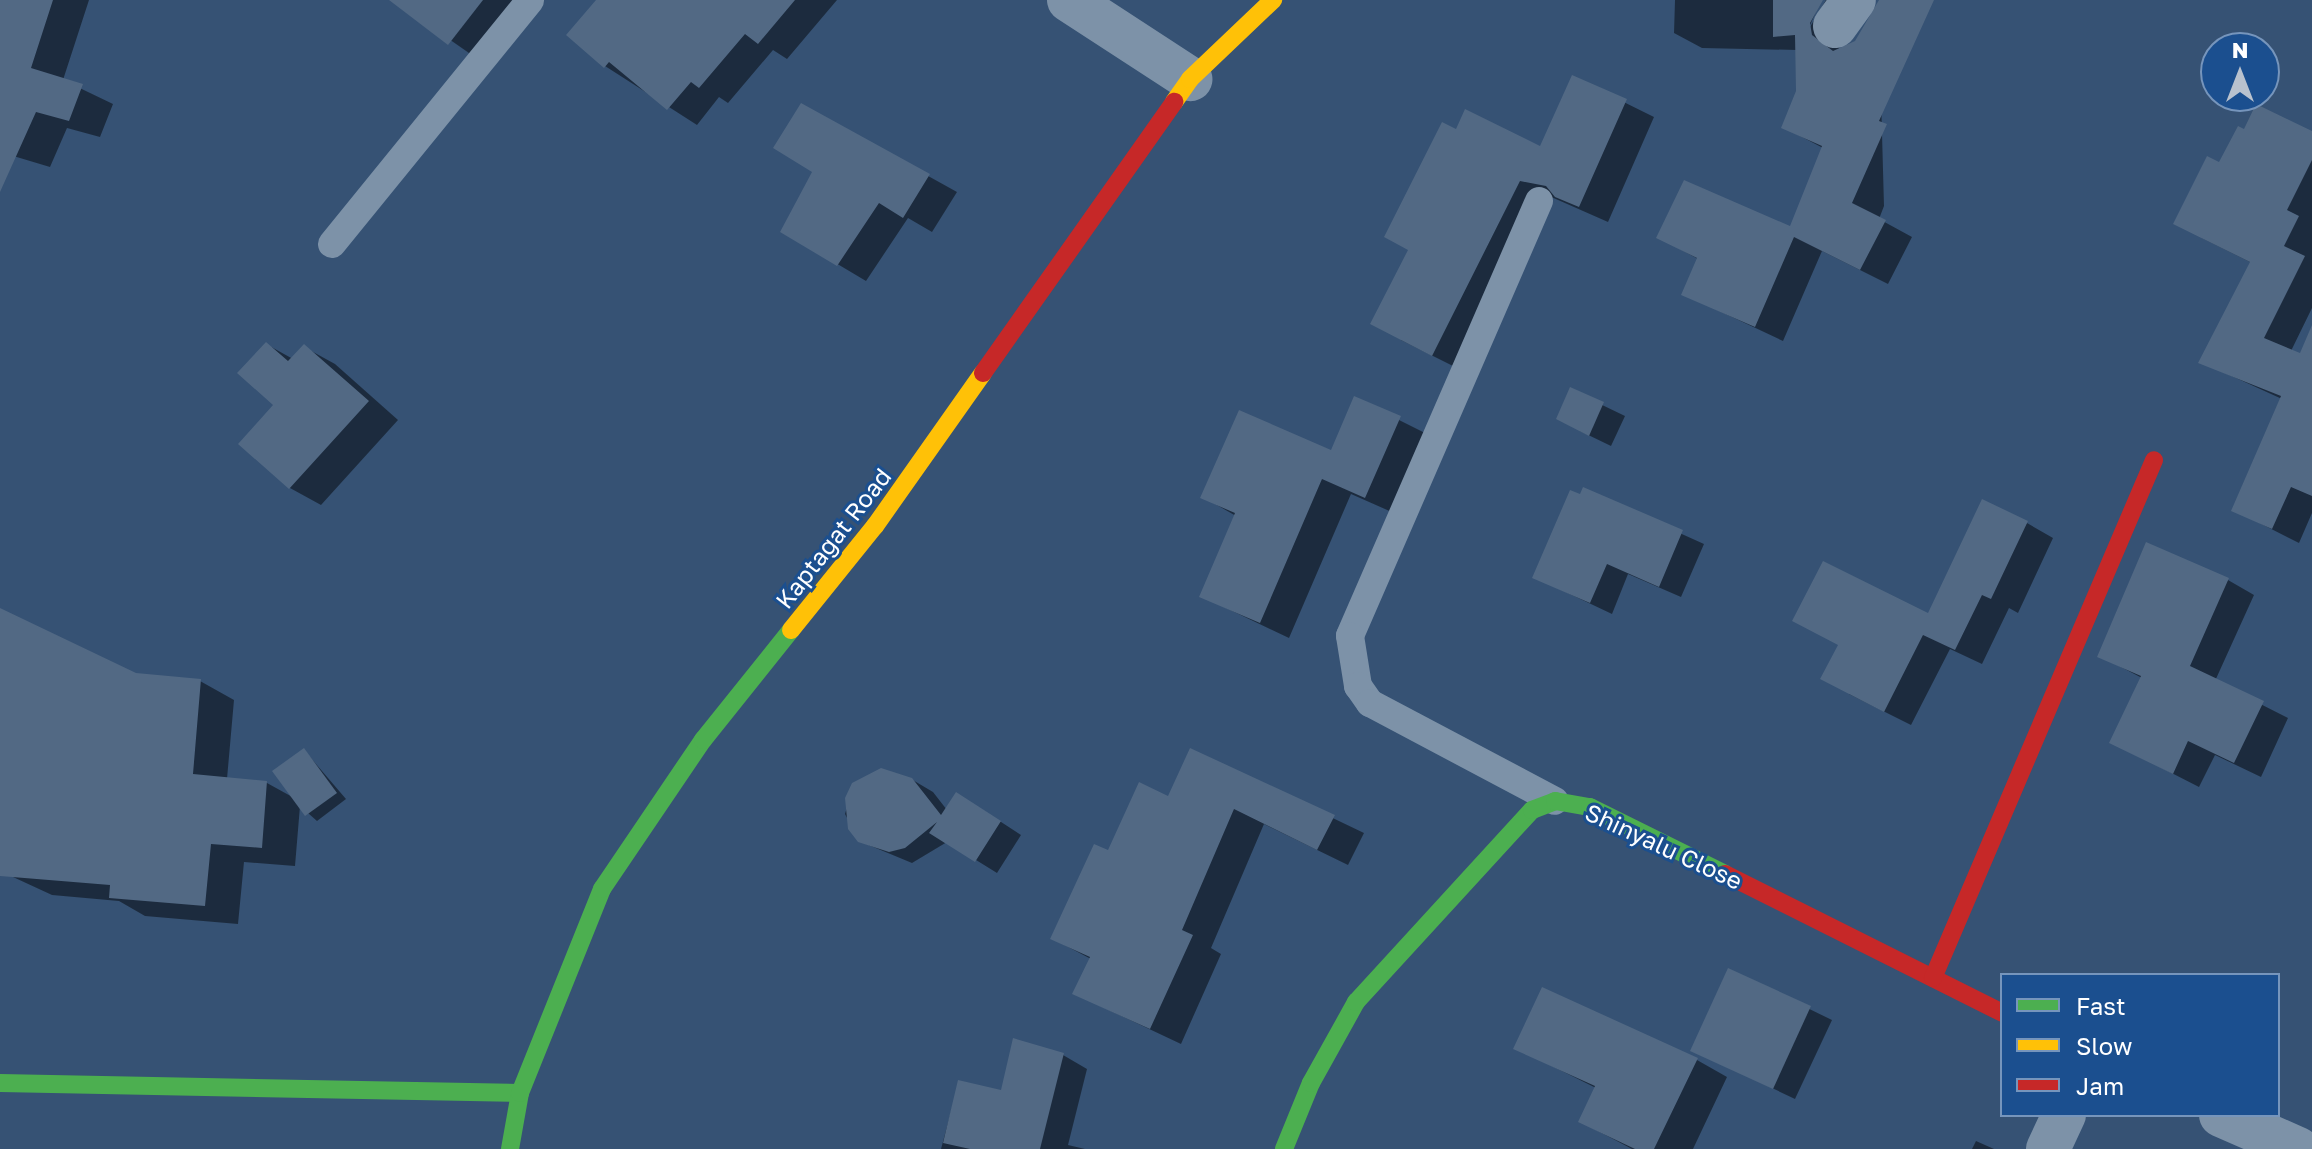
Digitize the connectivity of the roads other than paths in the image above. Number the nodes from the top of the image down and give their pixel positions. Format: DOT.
graph roads {
  1 [pos="530,0"];
  2 [pos="1069,0"];
  3 [pos="1273,0"];
  4 [pos="1190,79"];
  5 [pos="1539,201"];
  6 [pos="332,244"];
  7 [pos="2154,460"];
  8 [pos="1555,801"];
  9 [pos="1933,978"];
  10 [pos="2000,1012"];
  11 [pos="0,1083"];
  12 [pos="520,1093"];
  13 [pos="2063,1117"];
  14 [pos="2226,1117"];
  15 [pos="510,1149"];
  16 [pos="1284,1149"];
  17 [pos="2048,1149"];
  18 [pos="2298,1149"];
  1 -- 6 [label="lane"];
  2 -- 4 [label="street"];
  3 -- 4 [label="street, Kaptagat Road"];
  4 -- 12 [label="street, Kaptagat Road"];
  5 -- 8 [label="lane"];
  7 -- 9 [label="street"];
  8 -- 9 [label="street, Shinyalu Close"];
  8 -- 16 [label="street, Shinyalu Close"];
  9 -- 10 [label="street, Shinyalu Close"];
  11 -- 12 [label="street"];
  12 -- 15 [label="street, Kaptagat Road"];
  13 -- 17 [label="street"];
  14 -- 18 [label="street"];
}
